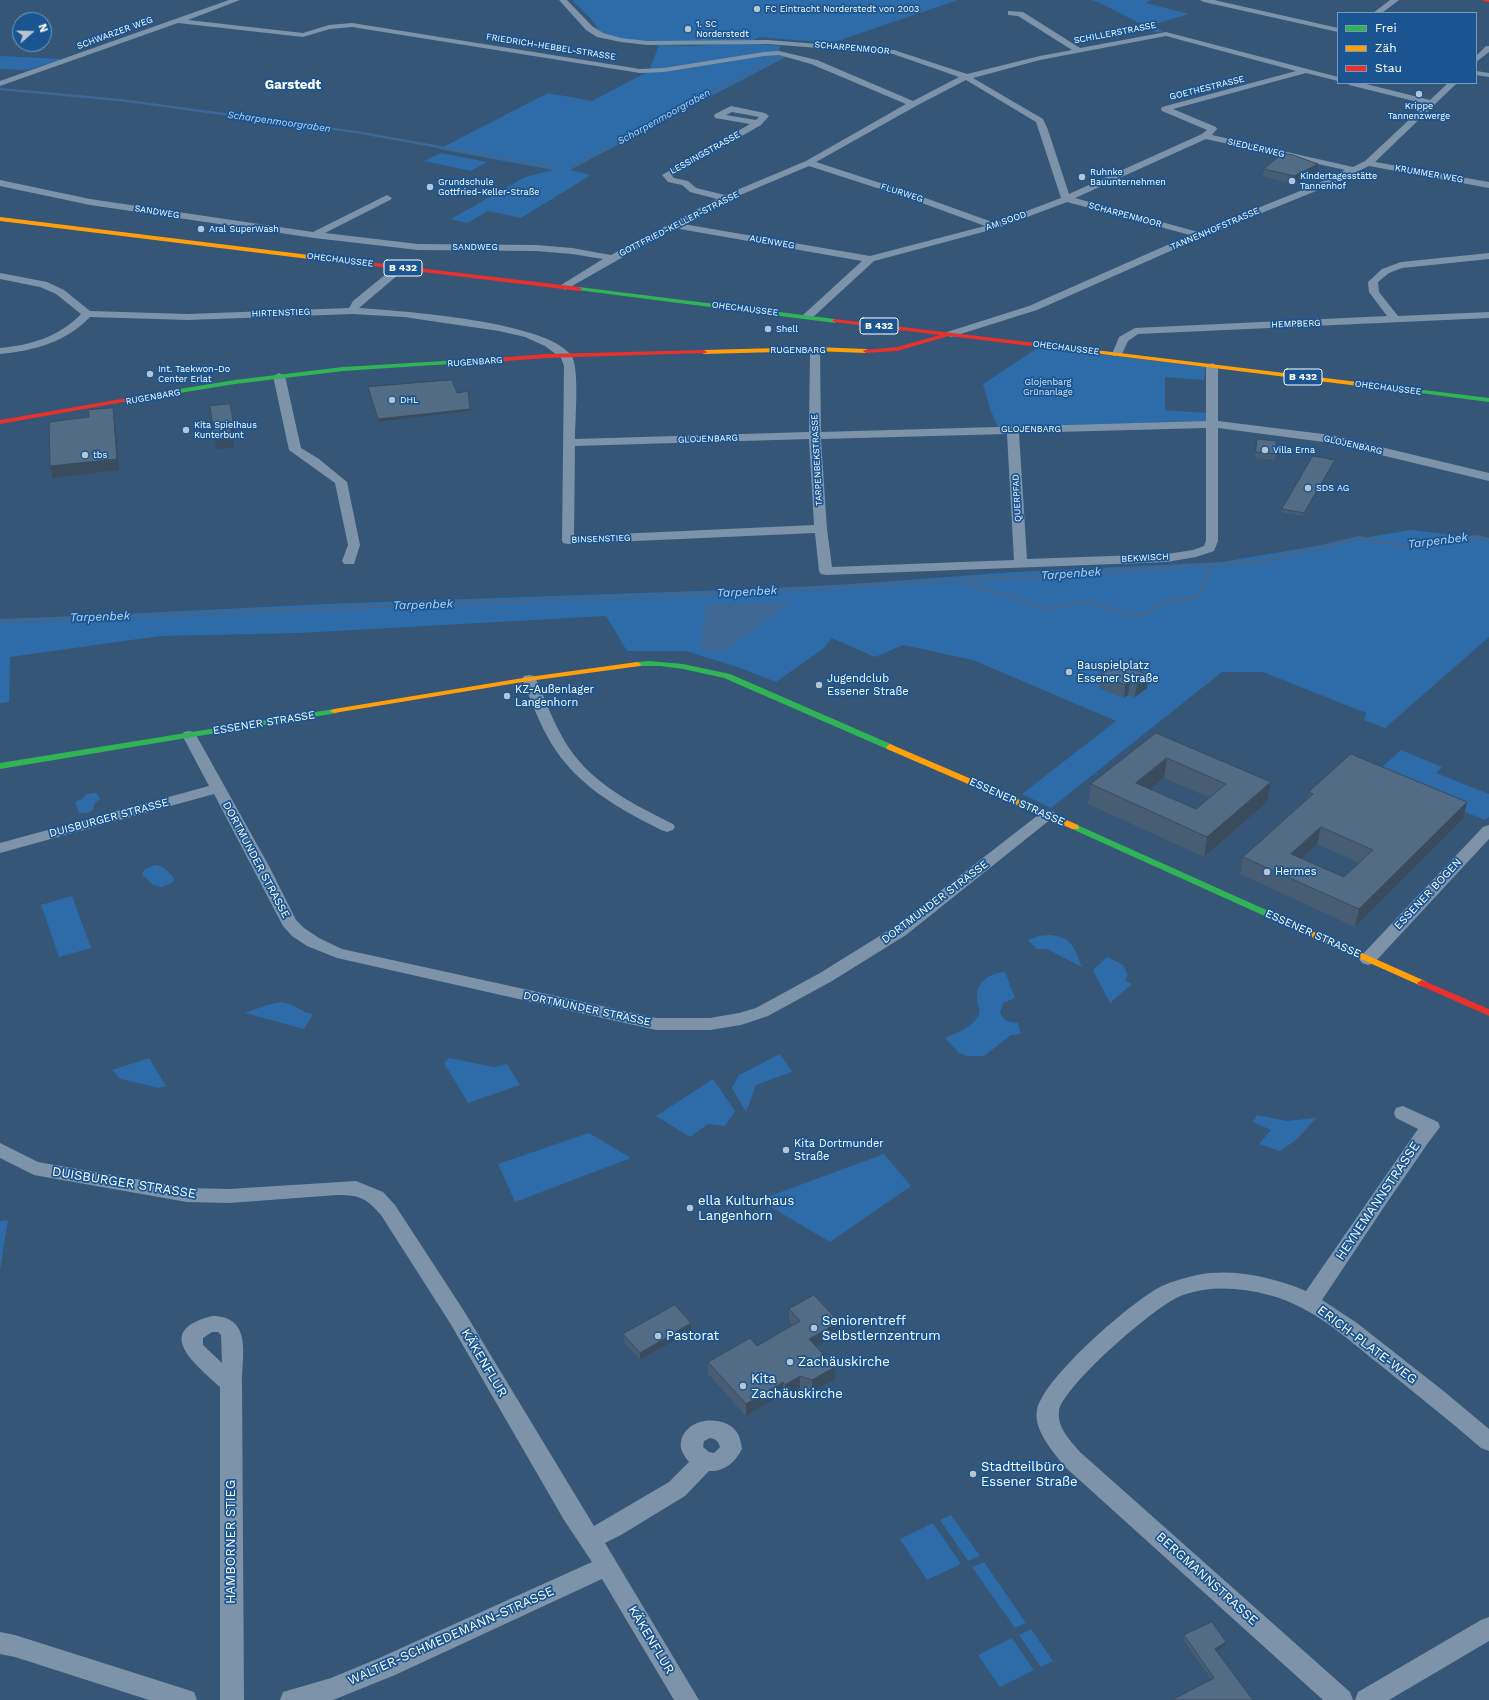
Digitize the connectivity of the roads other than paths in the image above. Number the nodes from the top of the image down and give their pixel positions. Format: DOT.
graph roads {
  1 [pos="236,0"];
  2 [pos="563,0"];
  3 [pos="1204,0"];
  4 [pos="1395,0"];
  5 [pos="1484,0"];
  6 [pos="1489,0"];
  7 [pos="1226,2"];
  8 [pos="1377,12"];
  9 [pos="1011,13"];
  10 [pos="178,21"];
  11 [pos="1337,30"];
  12 [pos="1489,48"];
  13 [pos="1078,50"];
  14 [pos="1477,59"];
  15 [pos="1304,71"];
  16 [pos="1477,72"];
  17 [pos="1489,74"];
  18 [pos="966,77"];
  19 [pos="1337,79"];
  20 [pos="0,84"];
  21 [pos="1356,84"];
  22 [pos="1452,84"];
  23 [pos="913,104"];
  24 [pos="1433,104"];
  25 [pos="758,123"];
  26 [pos="1212,129"];
  27 [pos="1205,136"];
  28 [pos="809,163"];
  29 [pos="1368,163"];
  30 [pos="1355,170"];
  31 [pos="0,183"];
  32 [pos="1489,185"];
  33 [pos="387,198"];
  34 [pos="726,198"];
  35 [pos="1066,199"];
  36 [pos="0,219"];
  37 [pos="673,225"];
  38 [pos="994,226"];
  39 [pos="314,235"];
  40 [pos="1199,235"];
  41 [pos="1489,256"];
  42 [pos="612,258"];
  43 [pos="870,259"];
  44 [pos="401,267"];
  45 [pos="0,276"];
  46 [pos="565,287"];
  47 [pos="352,310"];
  48 [pos="87,314"];
  49 [pos="1489,315"];
  50 [pos="807,317"];
  51 [pos="1395,320"];
  52 [pos="951,334"];
  53 [pos="815,349"];
  54 [pos="0,351"];
  55 [pos="1117,354"];
  56 [pos="566,356"];
  57 [pos="1212,366"];
  58 [pos="279,376"];
  59 [pos="1489,400"];
  60 [pos="0,422"];
  61 [pos="1213,424"];
  62 [pos="1013,431"];
  63 [pos="815,435"];
  64 [pos="568,443"];
  65 [pos="1489,477"];
  66 [pos="820,529"];
  67 [pos="348,560"];
  68 [pos="1020,564"];
  69 [pos="826,571"];
  70 [pos="529,679"];
  71 [pos="189,735"];
  72 [pos="0,766"];
  73 [pos="218,788"];
  74 [pos="1048,815"];
  75 [pos="667,827"];
  76 [pos="1489,830"];
  77 [pos="0,848"];
  78 [pos="1368,959"];
  79 [pos="1489,1013"];
  80 [pos="1403,1113"];
  81 [pos="0,1150"];
  82 [pos="370,1194"];
  83 [pos="1310,1302"];
  84 [pos="231,1384"];
  85 [pos="1489,1442"];
  86 [pos="1072,1459"];
  87 [pos="704,1461"];
  88 [pos="590,1539"];
  89 [pos="607,1566"];
  90 [pos="1489,1628"];
  91 [pos="0,1643"];
  92 [pos="185,1700"];
  93 [pos="232,1700"];
  94 [pos="292,1700"];
  95 [pos="687,1700"];
  96 [pos="1341,1700"];
  97 [pos="1367,1700"];
  1 -- 10 [label="street, SCHWARZER WEG"];
  2 -- 18 [label="street, SCHARPENMOOR"];
  3 -- 7 [label="street"];
  4 -- 8 [label="street"];
  5 -- 6 [label="street"];
  7 -- 11 [label="street"];
  9 -- 13 [label="street"];
  10 -- 20 [label="street, SCHWARZER WEG"];
  10 -- 23 [label="street, FRIEDRICH-HEBBEL-STRASSE"];
  12 -- 14 [label="street"];
  13 -- 15 [label="street, SCHILLERSTRASSE"];
  13 -- 18 [label="street, SCHILLERSTRASSE"];
  15 -- 19 [label="street, SCHILLERSTRASSE"];
  15 -- 26 [label="street, GOETHESTRASSE"];
  16 -- 17 [label="street"];
  18 -- 23 [label="street, GOTTFRIED-KELLER-STRASSE"];
  18 -- 35 [label="street, SCHARPENMOOR"];
  21 -- 24 [label="street"];
  22 -- 24 [label="street, TANNENHOFSTRASSE"];
  23 -- 28 [label="street, GOTTFRIED-KELLER-STRASSE"];
  24 -- 29 [label="street, TANNENHOFSTRASSE"];
  25 -- 34 [label="street, LESSINGSTRASSE"];
  26 -- 27 [label="street, AM SOOD"];
  27 -- 30 [label="street, SIEDLERWEG"];
  27 -- 35 [label="street, AM SOOD"];
  28 -- 34 [label="street, GOTTFRIED-KELLER-STRASSE"];
  28 -- 38 [label="street, FLURWEG"];
  29 -- 30 [label="street, TANNENHOFSTRASSE"];
  29 -- 32 [label="street, KRUMMER WEG"];
  30 -- 40 [label="street, TANNENHOFSTRASSE"];
  31 -- 39 [label="street, SANDWEG"];
  33 -- 39 [label="street"];
  34 -- 37 [label="street, GOTTFRIED-KELLER-STRASSE"];
  35 -- 38 [label="street, AM SOOD"];
  35 -- 40 [label="street, SCHARPENMOOR"];
  36 -- 44 [label="street, OHECHAUSSEE / B 432"];
  37 -- 42 [label="street, GOTTFRIED-KELLER-STRASSE"];
  37 -- 43 [label="street, AUENWEG"];
  38 -- 43 [label="street, AM SOOD"];
  39 -- 42 [label="street, SANDWEG"];
  40 -- 52 [label="street, TANNENHOFSTRASSE"];
  41 -- 51 [label="street"];
  42 -- 46 [label="street, GOTTFRIED-KELLER-STRASSE"];
  43 -- 50 [label="street, AM SOOD"];
  44 -- 46 [label="street, OHECHAUSSEE / B 432"];
  44 -- 47 [label="street"];
  45 -- 48 [label="street"];
  46 -- 50 [label="street, OHECHAUSSEE / B 432"];
  47 -- 48 [label="street, HIRTENSTIEG"];
  47 -- 56 [label="street, HIRTENSTIEG"];
  48 -- 54 [label="street"];
  49 -- 51 [label="street, HEMPBERG"];
  50 -- 52 [label="street, OHECHAUSSEE / B 432"];
  51 -- 55 [label="street, HEMPBERG"];
  52 -- 53 [label="street, RUGENBARG"];
  52 -- 55 [label="street, OHECHAUSSEE / B 432"];
  53 -- 56 [label="street, RUGENBARG"];
  53 -- 63 [label="street, TARPENBEKSTRASSE"];
  55 -- 57 [label="street, OHECHAUSSEE / B 432"];
  56 -- 58 [label="street, RUGENBARG"];
  56 -- 64 [label="street, BINSENSTIEG"];
  57 -- 59 [label="street, OHECHAUSSEE / B 432"];
  57 -- 61 [label="street, BEKWISCH"];
  58 -- 60 [label="street, RUGENBARG"];
  58 -- 67 [label="street"];
  61 -- 62 [label="street, GLOJENBARG"];
  61 -- 65 [label="street, GLOJENBARG"];
  61 -- 68 [label="street, BEKWISCH"];
  62 -- 63 [label="street, GLOJENBARG"];
  62 -- 68 [label="street, QUERPFAD"];
  63 -- 64 [label="street, GLOJENBARG"];
  63 -- 66 [label="street, TARPENBEKSTRASSE"];
  64 -- 66 [label="street, BINSENSTIEG"];
  66 -- 69 [label="street, TARPENBEKSTRASSE"];
  68 -- 69 [label="street, BEKWISCH"];
  70 -- 71 [label="street, ESSENER STRASSE"];
  70 -- 74 [label="street, ESSENER STRASSE"];
  70 -- 75 [label="street"];
  71 -- 72 [label="street, ESSENER STRASSE"];
  71 -- 73 [label="street, DORTMUNDER STRASSE"];
  73 -- 74 [label="street, DORTMUNDER STRASSE"];
  73 -- 77 [label="street, DUISBURGER STRASSE"];
  74 -- 78 [label="street, ESSENER STRASSE"];
  76 -- 78 [label="street, ESSENER BOGEN"];
  78 -- 79 [label="street, ESSENER STRASSE"];
  80 -- 83 [label="street, HEYNEMANNSTRASSE"];
  81 -- 82 [label="street, DUISBURGER STRASSE"];
  82 -- 88 [label="street, KÄKENFLUR"];
  83 -- 85 [label="street, ERICH-PLATE-WEG"];
  83 -- 86 [label="street, ERICH-PLATE-WEG"];
  84 -- 93 [label="street, HAMBORNER STIEG"];
  86 -- 96 [label="street, BERGMANNSTRASSE"];
  87 -- 88 [label="street"];
  88 -- 89 [label="street, KÄKENFLUR"];
  89 -- 94 [label="street, WALTER-SCHMEDEMANN-STRASSE"];
  89 -- 95 [label="street, KÄKENFLUR"];
  90 -- 97 [label="street"];
  91 -- 92 [label="street"];
}
